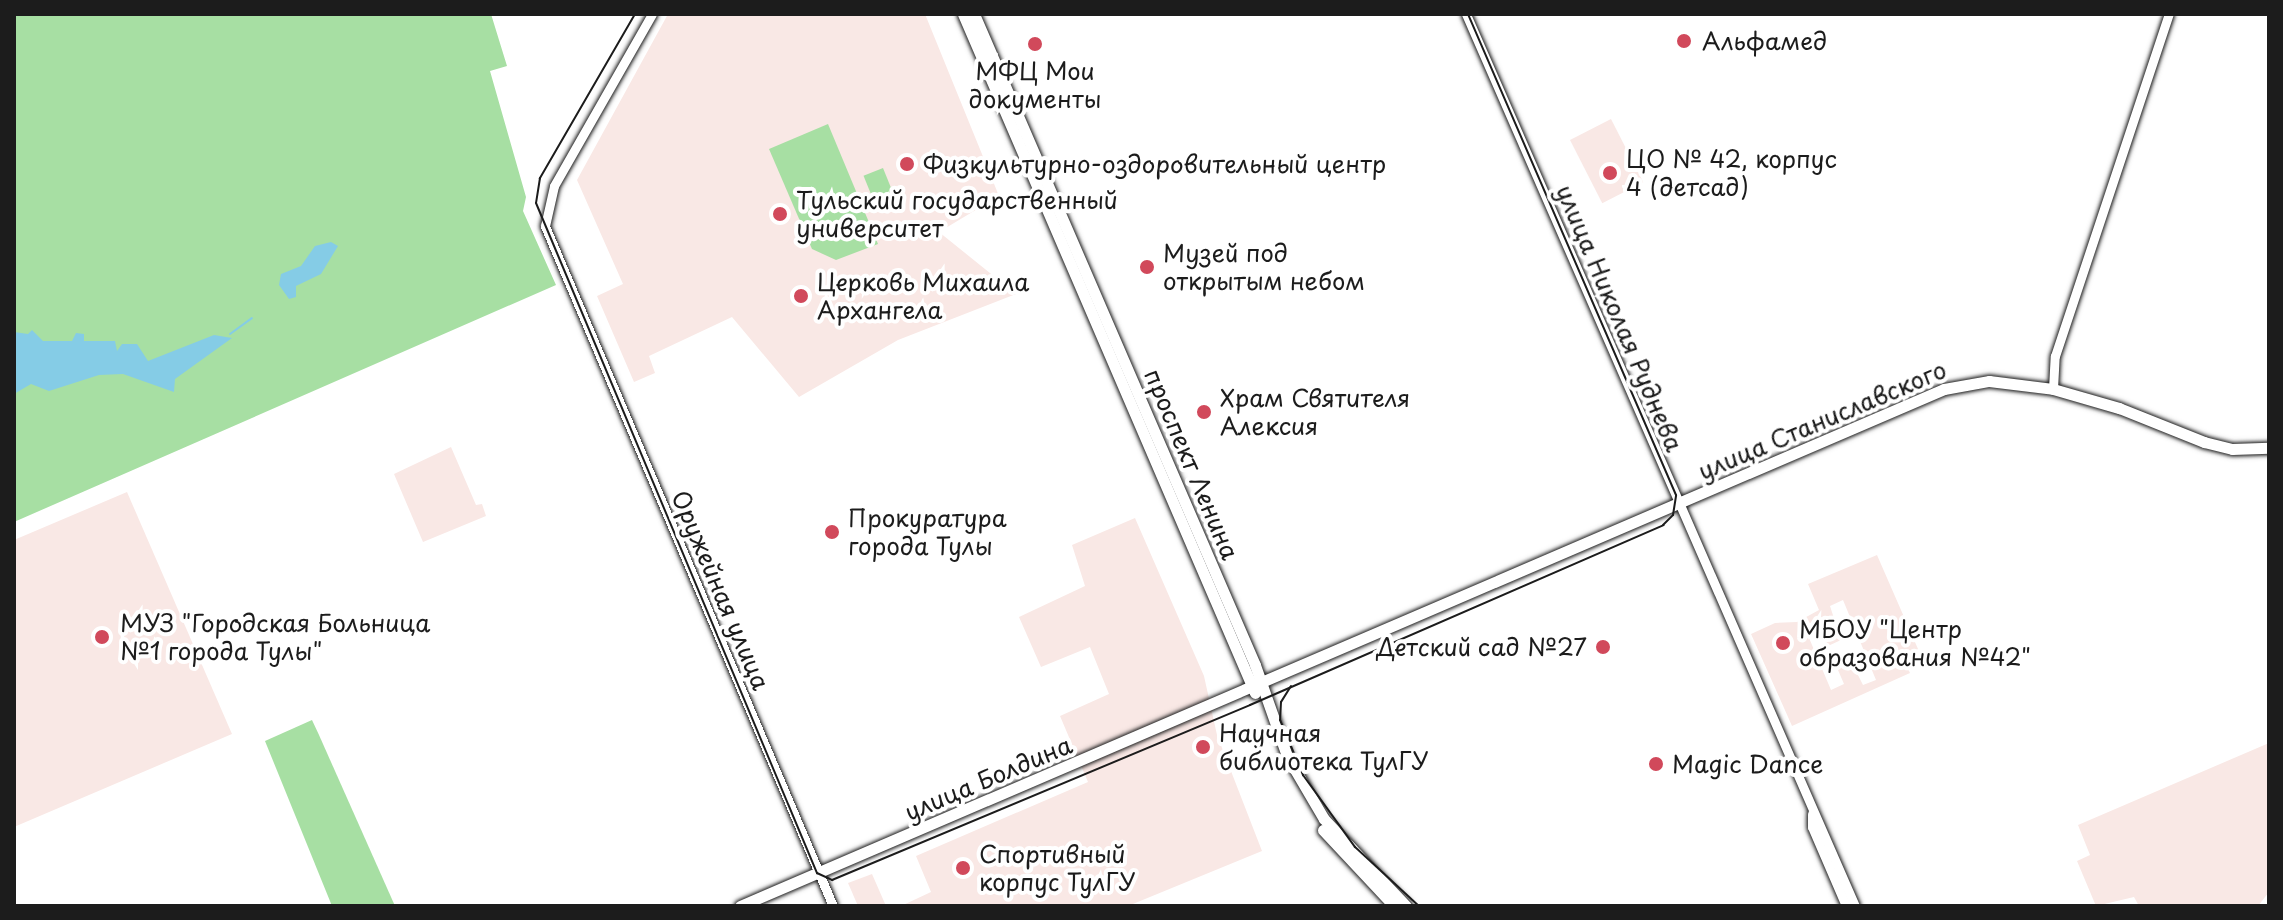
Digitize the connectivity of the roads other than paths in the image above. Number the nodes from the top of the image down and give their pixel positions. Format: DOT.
graph roads {
  1 [pos="652,14"];
  2 [pos="963,14"];
  3 [pos="974,14"];
  4 [pos="1466,14"];
  5 [pos="2169,14"];
  6 [pos="1008,104"];
  7 [pos="2053,389"];
  8 [pos="2269,448"];
  9 [pos="1678,505"];
  10 [pos="1257,687"];
  11 [pos="1812,814"];
  12 [pos="819,872"];
  13 [pos="740,906"];
  14 [pos="833,906"];
  15 [pos="1394,906"];
  16 [pos="1406,906"];
  17 [pos="1846,906"];
  18 [pos="1855,906"];
  1 -- 12 [label="street, Оружейная улица"];
  2 -- 6 [label="main road, проспект Ленина"];
  3 -- 6 [label="main road, проспект Ленина"];
  4 -- 9 [label="street, улица Николая Руднева"];
  5 -- 7 [label="street"];
  6 -- 10 [label="main road, проспект Ленина"];
  7 -- 8 [label="main road, улица Станиславского"];
  7 -- 9 [label="main road, улица Станиславского"];
  9 -- 10 [label="main road, улица Станиславского"];
  9 -- 11 [label="street, улица Николая Руднева"];
  10 -- 12 [label="main road, улица Болдина"];
  10 -- 15 [label="main road, проспект Ленина"];
  10 -- 16 [label="main road, проспект Ленина"];
  11 -- 17 [label="street, улица Николая Руднева"];
  11 -- 18 [label="street, улица Николая Руднева"];
  12 -- 13 [label="main road, улица Болдина"];
  12 -- 14 [label="street, Оружейная улица"];
}
